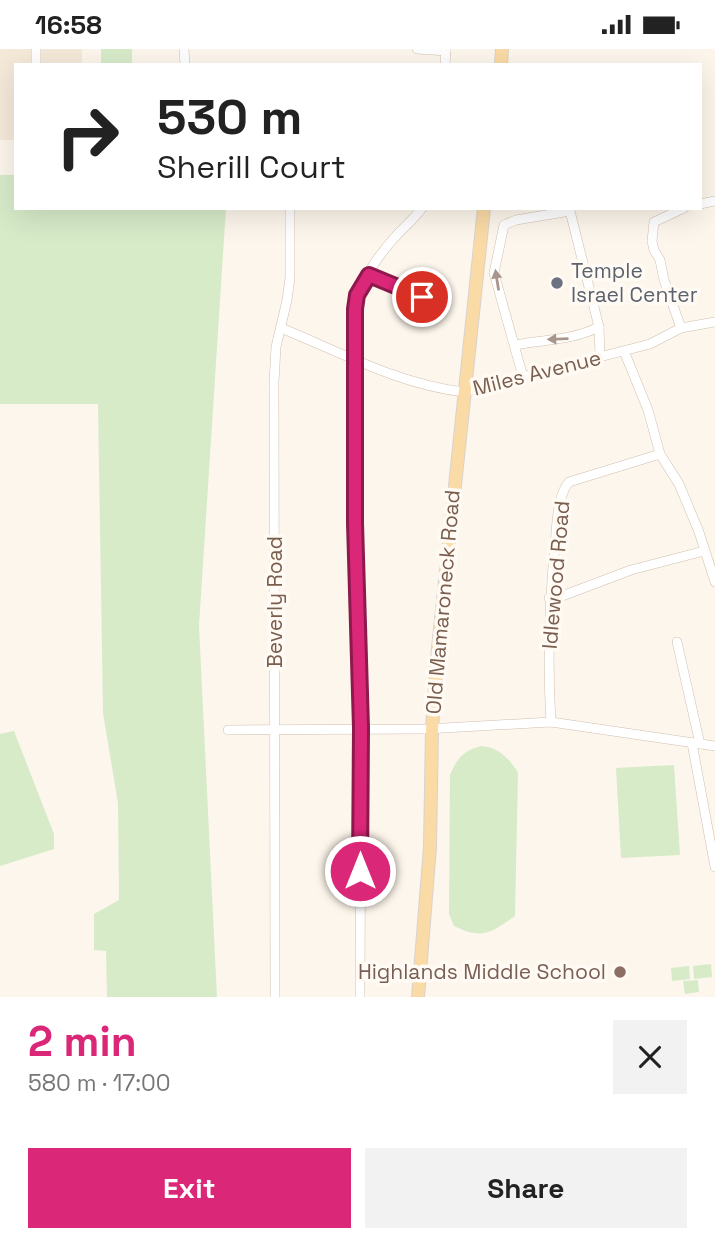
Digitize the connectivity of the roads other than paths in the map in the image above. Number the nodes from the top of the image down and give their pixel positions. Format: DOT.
graph roads {
  1 [pos="417,49"];
  2 [pos="446,50"];
  3 [pos="290,210"];
  4 [pos="420,210"];
  5 [pos="484,210"];
  6 [pos="566,210"];
  7 [pos="570,210"];
  8 [pos="680,210"];
  9 [pos="369,275"];
  10 [pos="422,297"];
  11 [pos="715,322"];
  12 [pos="599,327"];
  13 [pos="281,328"];
  14 [pos="681,328"];
  15 [pos="515,345"];
  16 [pos="624,351"];
  17 [pos="600,356"];
  18 [pos="356,359"];
  19 [pos="523,377"];
  20 [pos="464,391"];
  21 [pos="660,454"];
  22 [pos="704,551"];
  23 [pos="715,582"];
  24 [pos="549,598"];
  25 [pos="677,642"];
  26 [pos="551,722"];
  27 [pos="361,728"];
  28 [pos="276,729"];
  29 [pos="432,729"];
  30 [pos="228,730"];
  31 [pos="696,744"];
  32 [pos="715,746"];
  33 [pos="715,867"];
  34 [pos="275,997"];
  35 [pos="360,997"];
  36 [pos="418,997"];
  1 -- 2 [label="street"];
  3 -- 13 [label="street, Beverly Road"];
  4 -- 9 [label="street"];
  5 -- 20 [label="main road, Old Mamaroneck Road"];
  15 -- 6 [label="street, one-way"];
  7 -- 12 [label="street"];
  8 -- 14 [label="street"];
  9 -- 10 [label="street"];
  9 -- 18 [label="street"];
  11 -- 14 [label="street, Miles Avenue"];
  12 -- 15 [label="street, one-way"];
  12 -- 17 [label="street"];
  13 -- 18 [label="street, Miles Avenue"];
  13 -- 28 [label="street, Beverly Road"];
  14 -- 16 [label="street, Miles Avenue"];
  15 -- 19 [label="street"];
  16 -- 17 [label="street, Miles Avenue"];
  16 -- 21 [label="street"];
  17 -- 19 [label="street, Miles Avenue"];
  18 -- 20 [label="street, Miles Avenue"];
  18 -- 27 [label="street"];
  19 -- 20 [label="street, Miles Avenue"];
  20 -- 29 [label="main road, Old Mamaroneck Road"];
  21 -- 22 [label="street"];
  21 -- 24 [label="street, Idlewood Road"];
  22 -- 23 [label="street"];
  22 -- 24 [label="street"];
  24 -- 26 [label="street, Idlewood Road"];
  25 -- 31 [label="street"];
  26 -- 29 [label="street"];
  26 -- 31 [label="street"];
  27 -- 28 [label="street"];
  27 -- 29 [label="street"];
  27 -- 35 [label="street"];
  28 -- 30 [label="street"];
  28 -- 34 [label="street, Beverly Road"];
  29 -- 36 [label="main road, Old Mamaroneck Road"];
  31 -- 32 [label="street"];
  31 -- 33 [label="street"];
}
